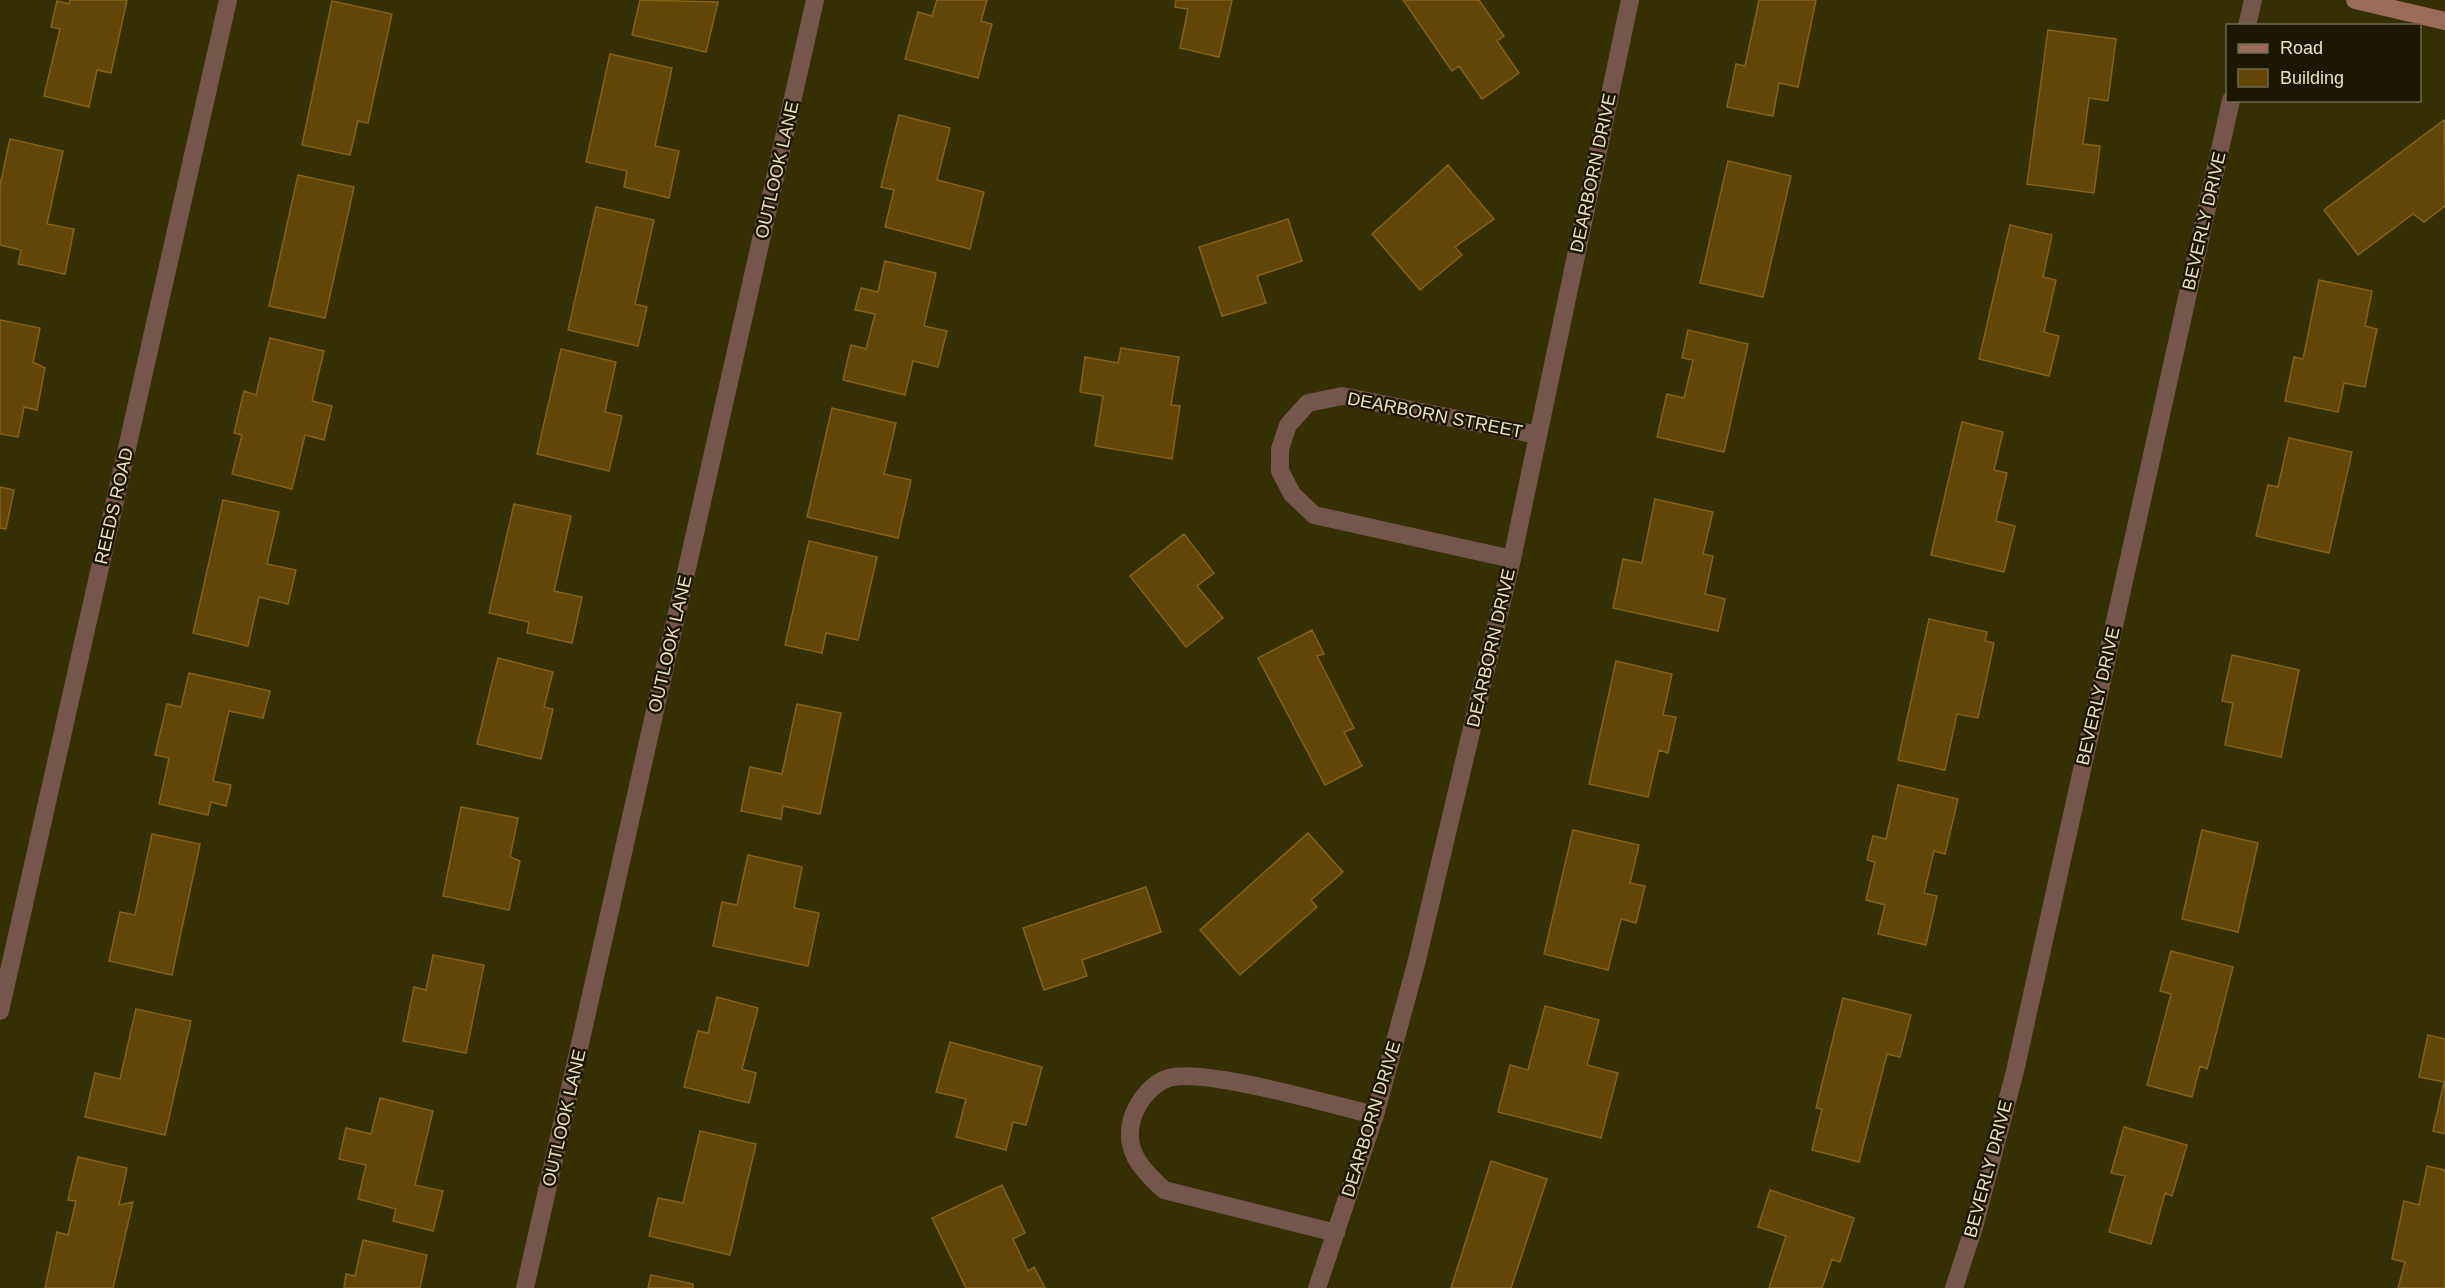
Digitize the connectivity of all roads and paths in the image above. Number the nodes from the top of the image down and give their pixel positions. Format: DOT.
graph roads {
  1 [pos="228,0"];
  2 [pos="815,0"];
  3 [pos="1630,0"];
  4 [pos="2253,0"];
  5 [pos="2355,0"];
  6 [pos="2445,21"];
  7 [pos="2247,24"];
  8 [pos="2231,102"];
  9 [pos="1538,435"];
  10 [pos="1512,559"];
  11 [pos="8,935"];
  12 [pos="0,1011"];
  13 [pos="1375,1115"];
  14 [pos="1336,1233"];
  15 [pos="525,1288"];
  16 [pos="1317,1288"];
  17 [pos="1954,1288"];
  1 -- 11 [label="street, REEDS ROAD"];
  2 -- 15 [label="street, OUTLOOK LANE"];
  3 -- 9 [label="street, DEARBORN DRIVE"];
  4 -- 7 [label="street"];
  5 -- 6 [label="street"];
  8 -- 17 [label="street, BEVERLY DRIVE"];
  9 -- 10 [label="street, DEARBORN DRIVE"];
  9 -- 10 [label="street, DEARBORN STREET"];
  10 -- 13 [label="street, DEARBORN DRIVE"];
  11 -- 12 [label="street, REEDS ROAD"];
  13 -- 14 [label="street, DEARBORN DRIVE"];
  13 -- 14 [label="street"];
  14 -- 16 [label="street, DEARBORN DRIVE"];
}
